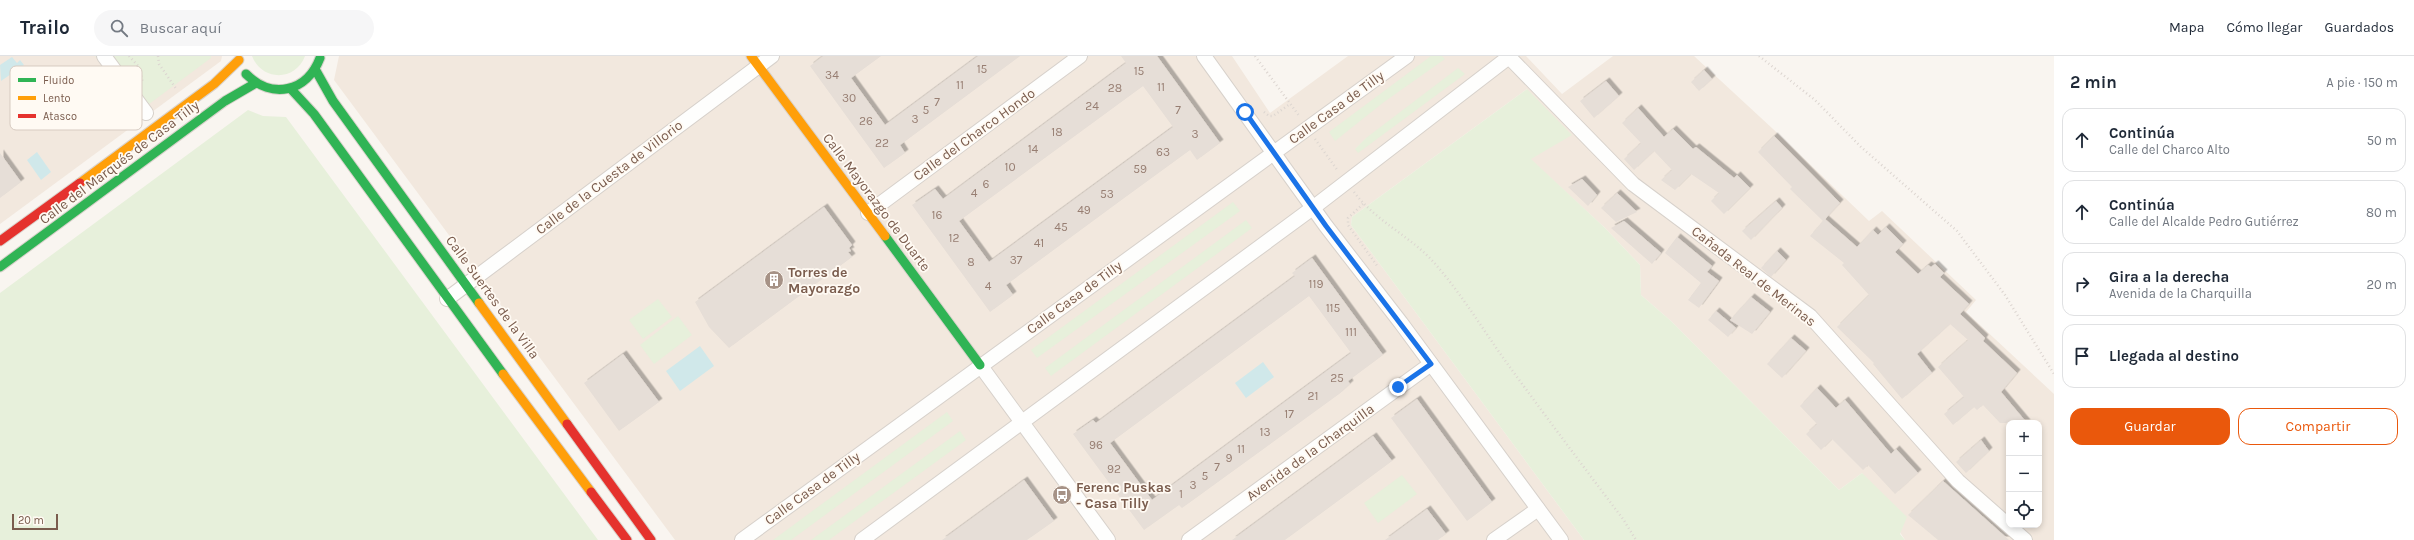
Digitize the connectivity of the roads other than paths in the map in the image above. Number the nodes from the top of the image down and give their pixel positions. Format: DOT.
graph roads {
  1 [pos="104,56"];
  2 [pos="320,56"];
  3 [pos="772,56"];
  4 [pos="1080,56"];
  5 [pos="1204,56"];
  6 [pos="1407,56"];
  7 [pos="1508,57"];
  8 [pos="239,58"];
  9 [pos="755,61"];
  10 [pos="111,66"];
  11 [pos="315,69"];
  12 [pos="256,83"];
  13 [pos="291,89"];
  14 [pos="142,108"];
  15 [pos="146,113"];
  16 [pos="1274,152"];
  17 [pos="1314,207"];
  18 [pos="868,213"];
  19 [pos="0,241"];
  20 [pos="0,267"];
  21 [pos="466,284"];
  22 [pos="447,299"];
  23 [pos="1431,364"];
  24 [pos="980,365"];
  25 [pos="1022,424"];
  26 [pos="1538,509"];
  27 [pos="627,540"];
  28 [pos="651,540"];
  29 [pos="742,540"];
  30 [pos="862,540"];
  31 [pos="1108,540"];
  32 [pos="1189,540"];
  33 [pos="1494,540"];
  34 [pos="1561,540"];
  35 [pos="2025,540"];
  1 -- 10 [label="street"];
  2 -- 11 [label="main road"];
  3 -- 9 [label="street, Calle de la Cuesta de Villorio"];
  4 -- 18 [label="street, Calle del Charco Hondo"];
  5 -- 16 [label="street"];
  6 -- 16 [label="street, Calle Casa de Tilly"];
  7 -- 17 [label="street"];
  7 -- 35 [label="street, Cañada Real de Merinas"];
  8 -- 12 [label="main road"];
  8 -- 19 [label="main road, Calle del Marqués de Casa Tilly"];
  9 -- 18 [label="main road, Calle Mayorazgo de Duarte"];
  9 -- 21 [label="street, Calle de la Cuesta de Villorio"];
  11 -- 13 [label="main road"];
  11 -- 21 [label="main road, Calle Suertes de la Villa"];
  12 -- 13 [label="main road"];
  12 -- 20 [label="main road, Calle del Marqués de Casa Tilly"];
  13 -- 22 [label="main road"];
  14 -- 15 [label="street"];
  16 -- 17 [label="street"];
  16 -- 24 [label="street, Calle Casa de Tilly"];
  17 -- 23 [label="street"];
  17 -- 25 [label="street"];
  18 -- 24 [label="main road, Calle Mayorazgo de Duarte"];
  21 -- 22 [label="street, Calle de la Cuesta de Villorio"];
  21 -- 28 [label="main road, Calle Suertes de la Villa"];
  22 -- 27 [label="main road"];
  23 -- 26 [label="street"];
  23 -- 32 [label="street, Avenida de la Charquilla"];
  24 -- 25 [label="street"];
  24 -- 29 [label="street, Calle Casa de Tilly"];
  25 -- 30 [label="street"];
  25 -- 31 [label="street"];
  26 -- 33 [label="street"];
  26 -- 34 [label="street"];
}
